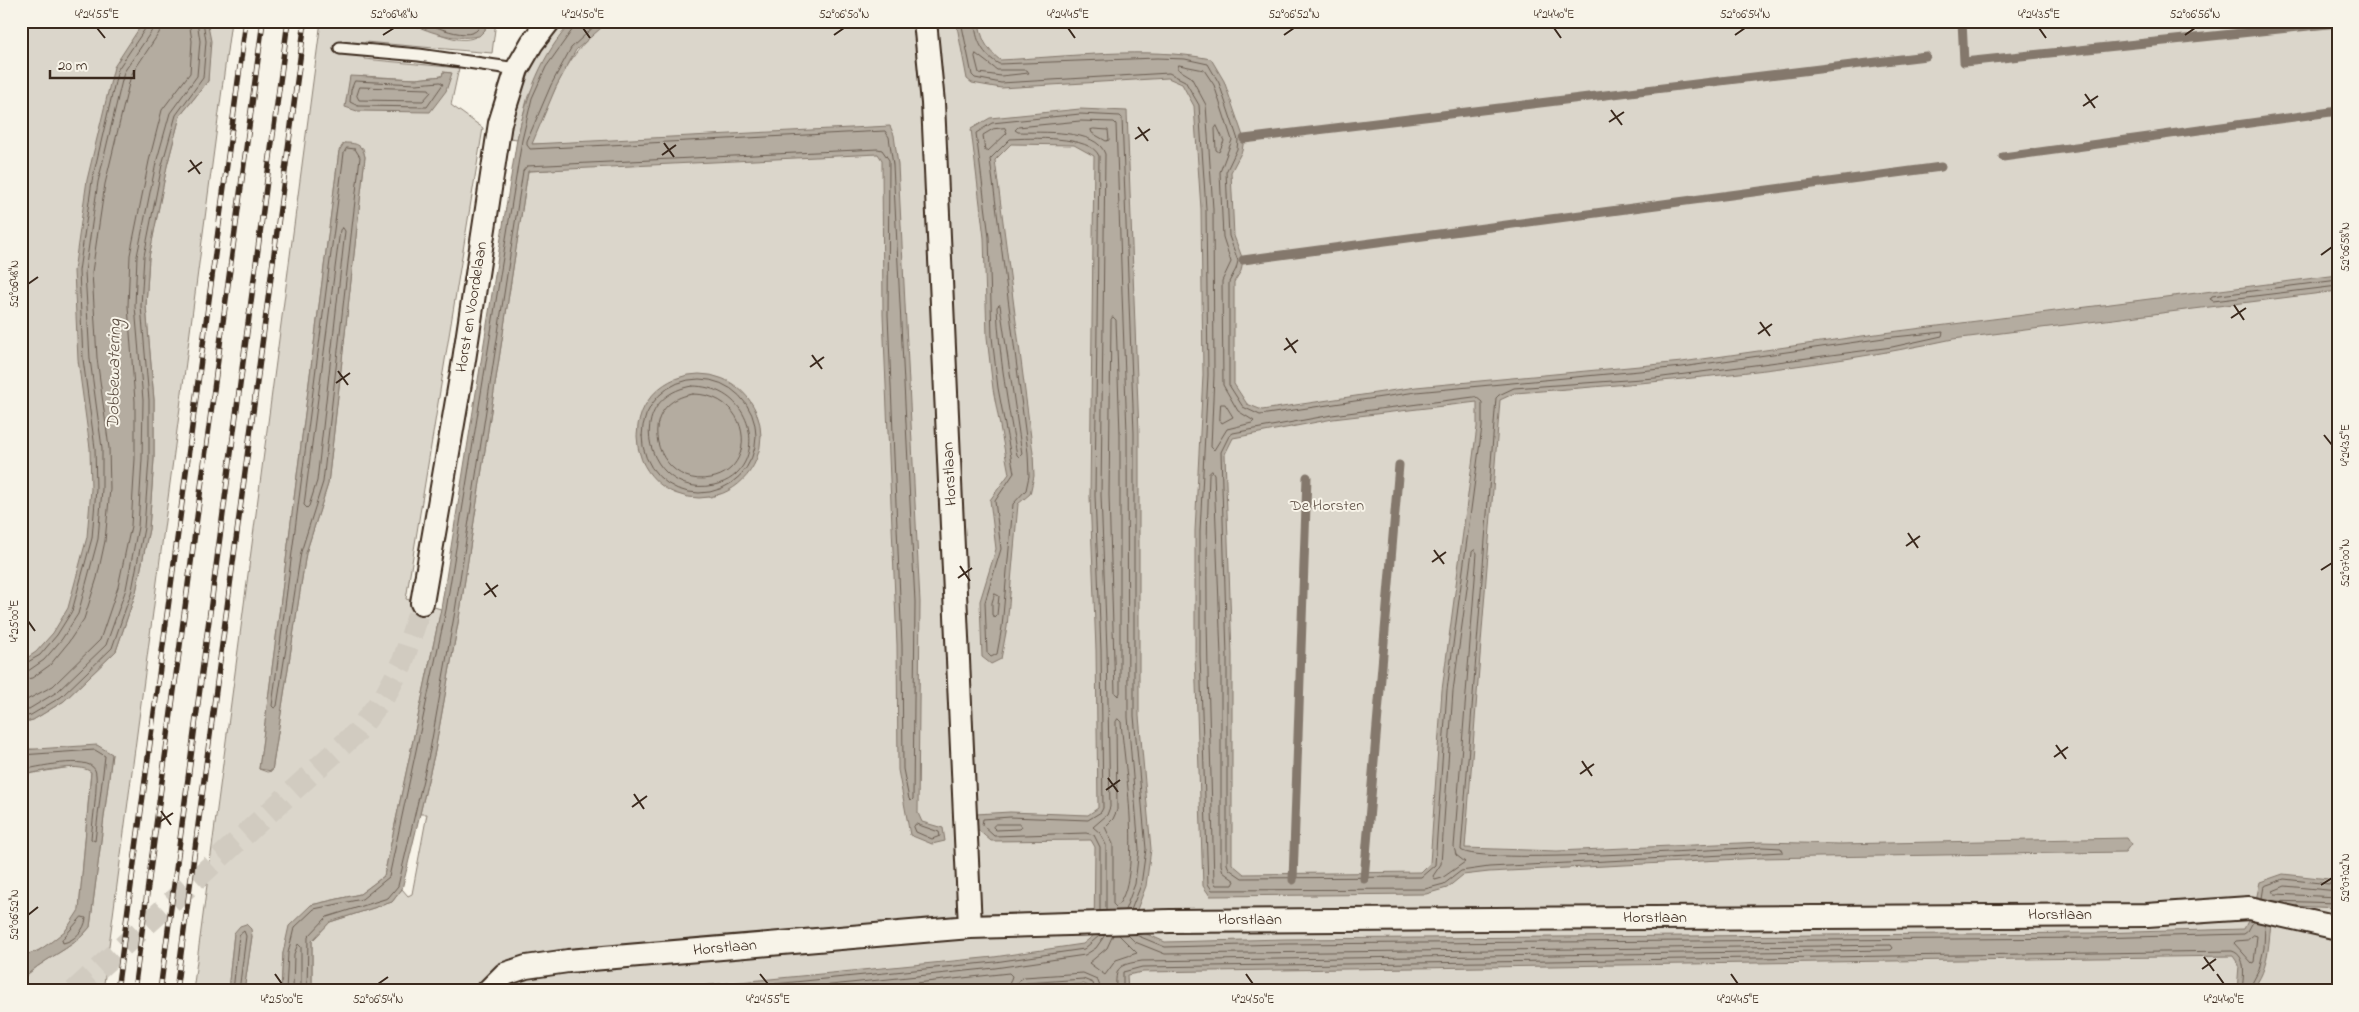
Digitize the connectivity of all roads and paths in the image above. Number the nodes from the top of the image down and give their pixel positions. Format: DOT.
graph roads {
  1 [pos="549,21"];
  2 [pos="925,21"];
  3 [pos="340,48"];
  4 [pos="518,70"];
  5 [pos="422,604"];
  6 [pos="970,927"];
  7 [pos="2338,928"];
  8 [pos="488,991"];
  1 -- 4 [label="street, Horst en Voordelaan"];
  2 -- 6 [label="street, Horstlaan"];
  3 -- 4 [label="lane"];
  4 -- 5 [label="street, Horst en Voordelaan"];
  6 -- 7 [label="street, Horstlaan"];
  6 -- 8 [label="street, Horstlaan"];
}
